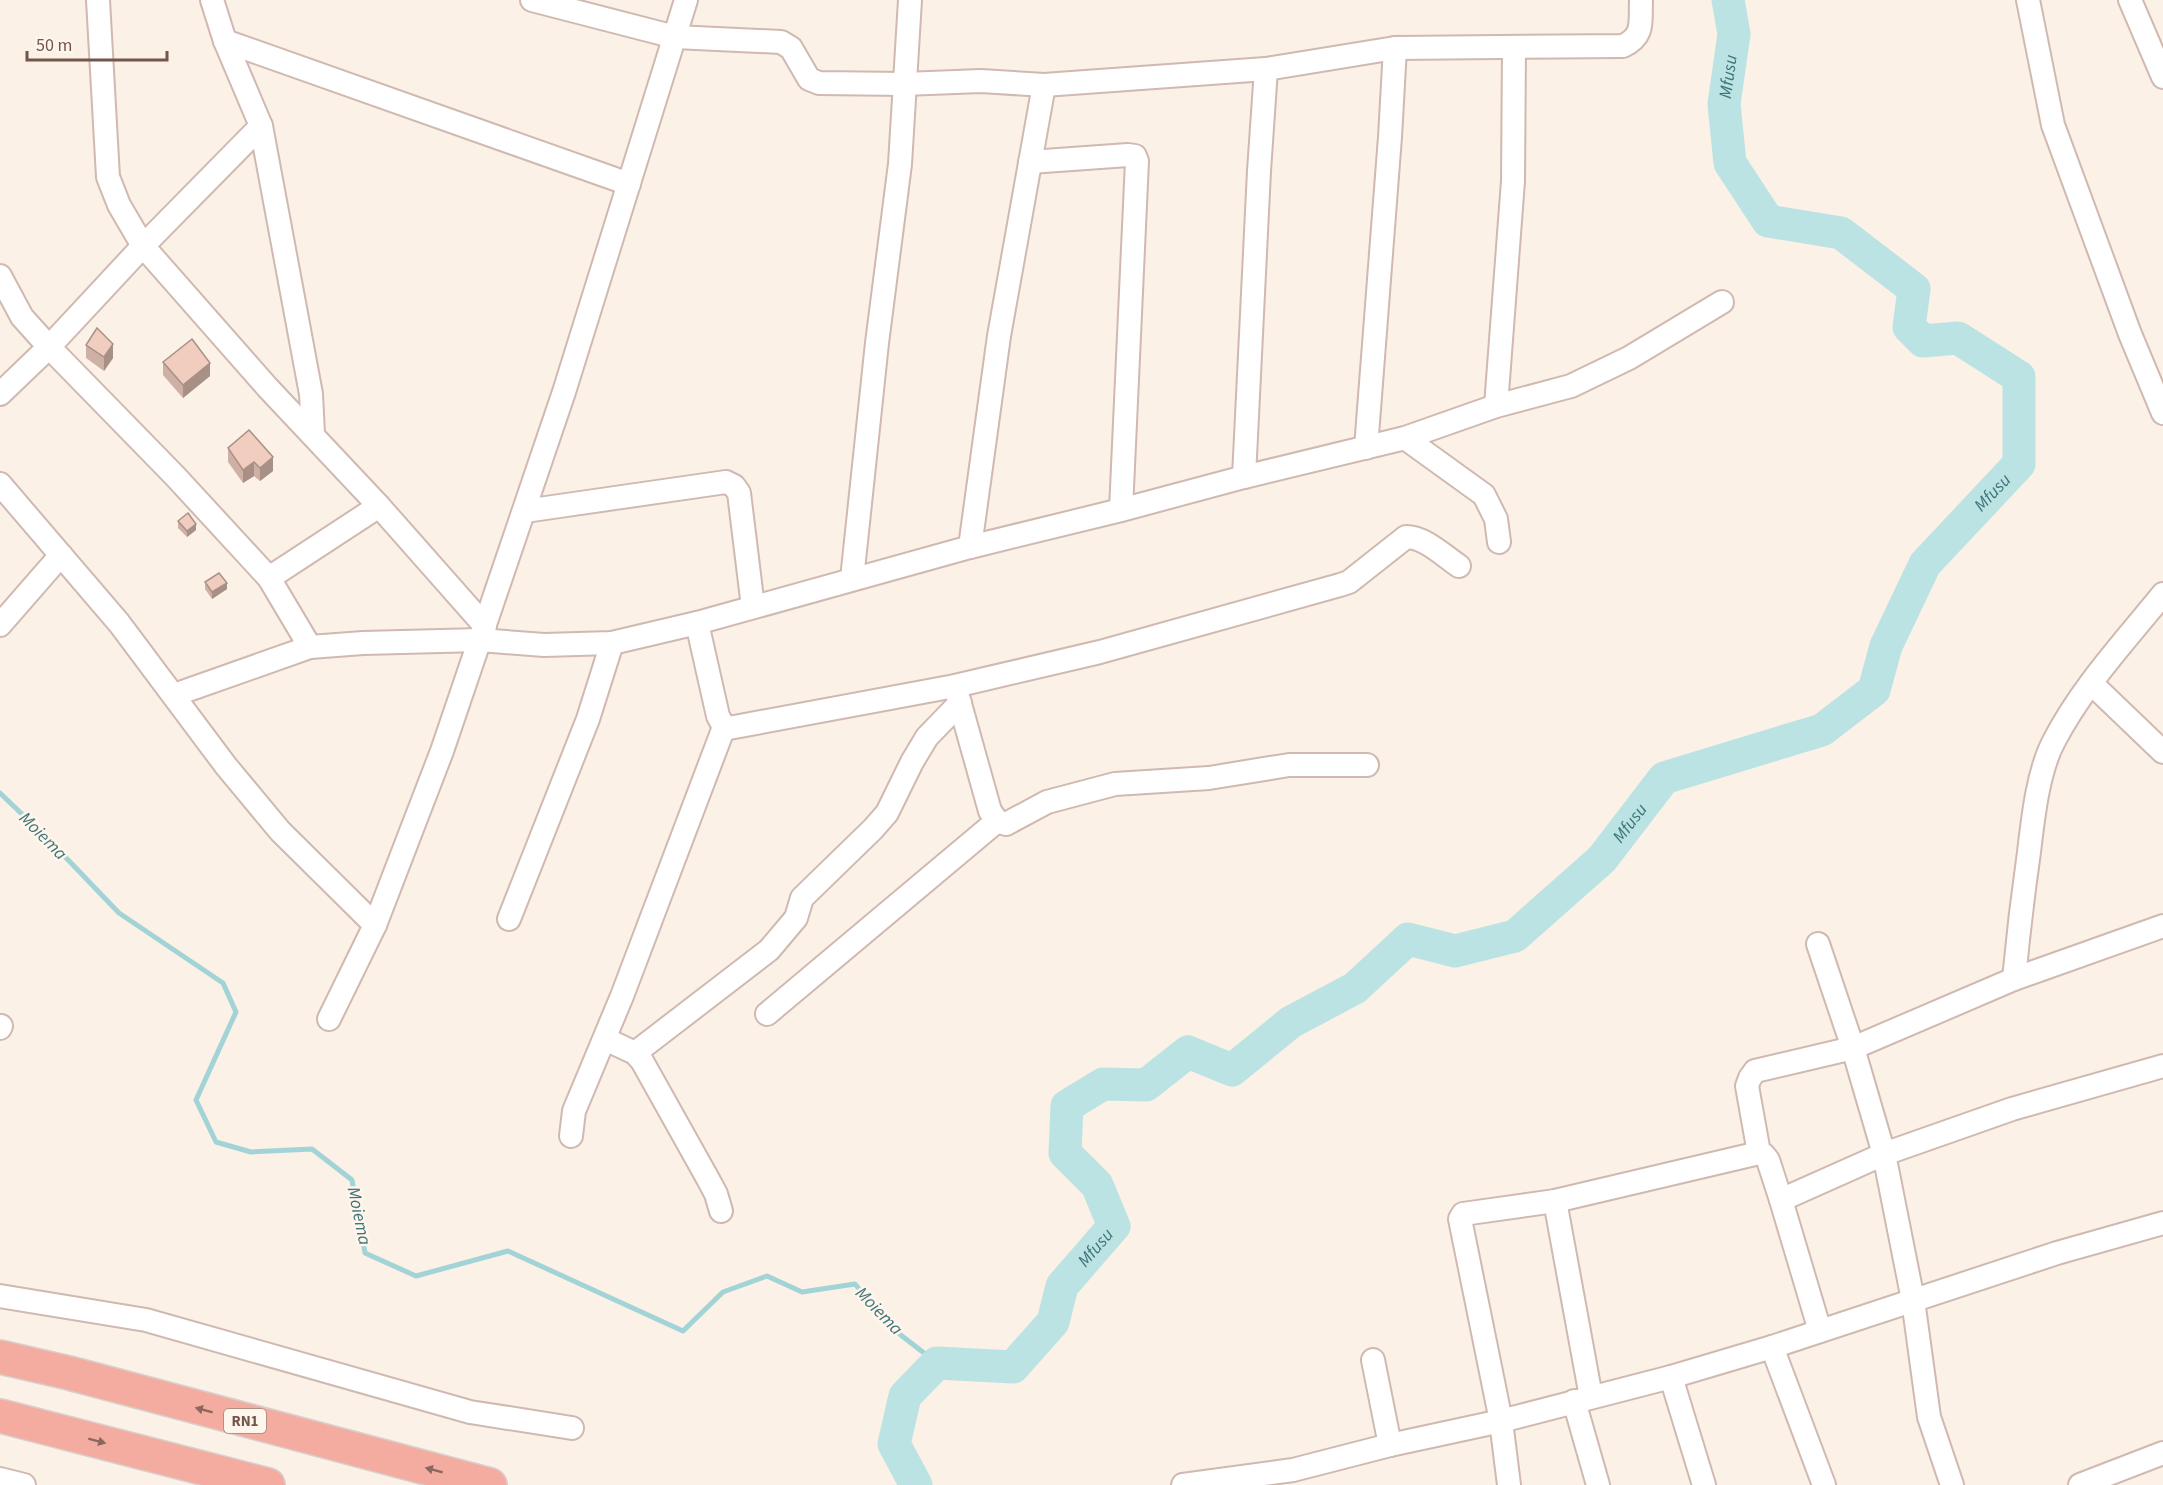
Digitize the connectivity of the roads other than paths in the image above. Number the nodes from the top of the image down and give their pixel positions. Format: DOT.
graph roads {
  1 [pos="98,0"];
  2 [pos="212,0"];
  3 [pos="686,0"];
  4 [pos="910,0"];
  5 [pos="1641,0"];
  6 [pos="2028,0"];
  7 [pos="2130,0"];
  8 [pos="540,1"];
  9 [pos="675,38"];
  10 [pos="225,41"];
  11 [pos="1514,47"];
  12 [pos="1395,48"];
  13 [pos="1266,69"];
  14 [pos="2163,77"];
  15 [pos="904,84"];
  16 [pos="1044,85"];
  17 [pos="261,126"];
  18 [pos="1030,162"];
  19 [pos="629,184"];
  20 [pos="143,246"];
  21 [pos="0,276"];
  22 [pos="1722,302"];
  23 [pos="49,346"];
  24 [pos="0,394"];
  25 [pos="1496,406"];
  26 [pos="2163,413"];
  27 [pos="313,434"];
  28 [pos="1406,438"];
  29 [pos="1366,448"];
  30 [pos="1244,477"];
  31 [pos="0,484"];
  32 [pos="379,506"];
  33 [pos="1121,510"];
  34 [pos="525,511"];
  35 [pos="1499,542"];
  36 [pos="970,547"];
  37 [pos="61,555"];
  38 [pos="1459,566"];
  39 [pos="269,578"];
  40 [pos="852,579"];
  41 [pos="2163,594"];
  42 [pos="753,607"];
  43 [pos="697,623"];
  44 [pos="0,625"];
  45 [pos="482,633"];
  46 [pos="612,643"];
  47 [pos="310,647"];
  48 [pos="2091,682"];
  49 [pos="958,694"];
  50 [pos="174,695"];
  51 [pos="724,726"];
  52 [pos="2163,752"];
  53 [pos="1367,765"];
  54 [pos="996,821"];
  55 [pos="509,919"];
  56 [pos="375,925"];
  57 [pos="2163,926"];
  58 [pos="1818,944"];
  59 [pos="2014,979"];
  60 [pos="767,1014"];
  61 [pos="329,1019"];
  62 [pos="604,1039"];
  63 [pos="1853,1048"];
  64 [pos="635,1053"];
  65 [pos="2163,1066"];
  66 [pos="571,1136"];
  67 [pos="1759,1153"];
  68 [pos="1884,1154"];
  69 [pos="1781,1200"];
  70 [pos="1555,1201"];
  71 [pos="721,1211"];
  72 [pos="2163,1223"];
  73 [pos="0,1296"];
  74 [pos="1913,1300"];
  75 [pos="1820,1331"];
  76 [pos="1772,1347"];
  77 [pos="0,1357"];
  78 [pos="1373,1360"];
  79 [pos="1671,1377"];
  80 [pos="1582,1399"];
  81 [pos="0,1416"];
  82 [pos="1501,1421"];
  83 [pos="572,1428"];
  84 [pos="52,1429"];
  85 [pos="0,1434"];
  86 [pos="1390,1445"];
  87 [pos="2163,1453"];
  88 [pos="0,1479"];
  89 [pos="24,1485"];
  90 [pos="268,1485"];
  91 [pos="490,1485"];
  92 [pos="1183,1485"];
  93 [pos="1509,1485"];
  94 [pos="1598,1485"];
  95 [pos="1704,1485"];
  96 [pos="1824,1485"];
  97 [pos="1952,1485"];
  98 [pos="2079,1485"];
  1 -- 20 [label="street"];
  2 -- 10 [label="street"];
  3 -- 9 [label="street"];
  4 -- 15 [label="street"];
  5 -- 11 [label="street"];
  6 -- 26 [label="street"];
  7 -- 14 [label="street"];
  8 -- 9 [label="street"];
  9 -- 15 [label="street"];
  9 -- 19 [label="street"];
  10 -- 17 [label="street"];
  10 -- 19 [label="street"];
  11 -- 12 [label="street"];
  11 -- 25 [label="street"];
  12 -- 13 [label="street"];
  12 -- 29 [label="street"];
  13 -- 16 [label="street"];
  13 -- 30 [label="street"];
  15 -- 16 [label="street"];
  15 -- 40 [label="street"];
  16 -- 18 [label="street"];
  17 -- 20 [label="street"];
  17 -- 27 [label="street"];
  18 -- 33 [label="street"];
  18 -- 36 [label="street"];
  19 -- 34 [label="street"];
  20 -- 23 [label="street"];
  20 -- 27 [label="street"];
  21 -- 23 [label="street"];
  22 -- 25 [label="street"];
  23 -- 24 [label="street"];
  23 -- 39 [label="street"];
  25 -- 28 [label="street"];
  27 -- 32 [label="street"];
  28 -- 29 [label="street"];
  28 -- 35 [label="street"];
  29 -- 30 [label="street"];
  30 -- 33 [label="street"];
  31 -- 37 [label="street"];
  32 -- 39 [label="street"];
  32 -- 45 [label="street"];
  33 -- 36 [label="street"];
  34 -- 42 [label="street"];
  34 -- 45 [label="street"];
  36 -- 40 [label="street"];
  37 -- 44 [label="street"];
  37 -- 50 [label="street"];
  38 -- 49 [label="street"];
  39 -- 47 [label="street"];
  40 -- 42 [label="street"];
  41 -- 48 [label="street"];
  42 -- 43 [label="street"];
  43 -- 46 [label="street"];
  43 -- 51 [label="street"];
  45 -- 46 [label="street"];
  45 -- 47 [label="street"];
  45 -- 56 [label="street"];
  46 -- 55 [label="street"];
  47 -- 50 [label="street"];
  48 -- 52 [label="street"];
  48 -- 59 [label="street"];
  49 -- 51 [label="street"];
  49 -- 54 [label="street"];
  49 -- 64 [label="street"];
  50 -- 56 [label="street"];
  51 -- 62 [label="street"];
  53 -- 54 [label="street"];
  54 -- 60 [label="street"];
  56 -- 61 [label="street"];
  57 -- 59 [label="street"];
  58 -- 63 [label="street"];
  59 -- 63 [label="street"];
  62 -- 64 [label="street"];
  62 -- 66 [label="street"];
  63 -- 67 [label="street"];
  63 -- 68 [label="street"];
  64 -- 71 [label="street"];
  65 -- 68 [label="street"];
  67 -- 69 [label="street"];
  67 -- 70 [label="street"];
  68 -- 69 [label="street"];
  68 -- 74 [label="street"];
  69 -- 75 [label="street"];
  70 -- 80 [label="street"];
  70 -- 82 [label="street"];
  72 -- 74 [label="street"];
  73 -- 83 [label="street"];
  74 -- 75 [label="street"];
  74 -- 97 [label="street"];
  75 -- 76 [label="street"];
  76 -- 79 [label="street"];
  76 -- 96 [label="street"];
  91 -- 77 [label="highway, RN1, one-way"];
  78 -- 86 [label="street"];
  79 -- 80 [label="street"];
  79 -- 95 [label="street"];
  80 -- 82 [label="street"];
  80 -- 94 [label="street"];
  81 -- 84 [label="highway"];
  82 -- 86 [label="street"];
  82 -- 93 [label="street"];
  84 -- 85 [label="highway"];
  84 -- 90 [label="highway, one-way"];
  86 -- 92 [label="street"];
  87 -- 98 [label="street"];
  88 -- 89 [label="street"];
}
